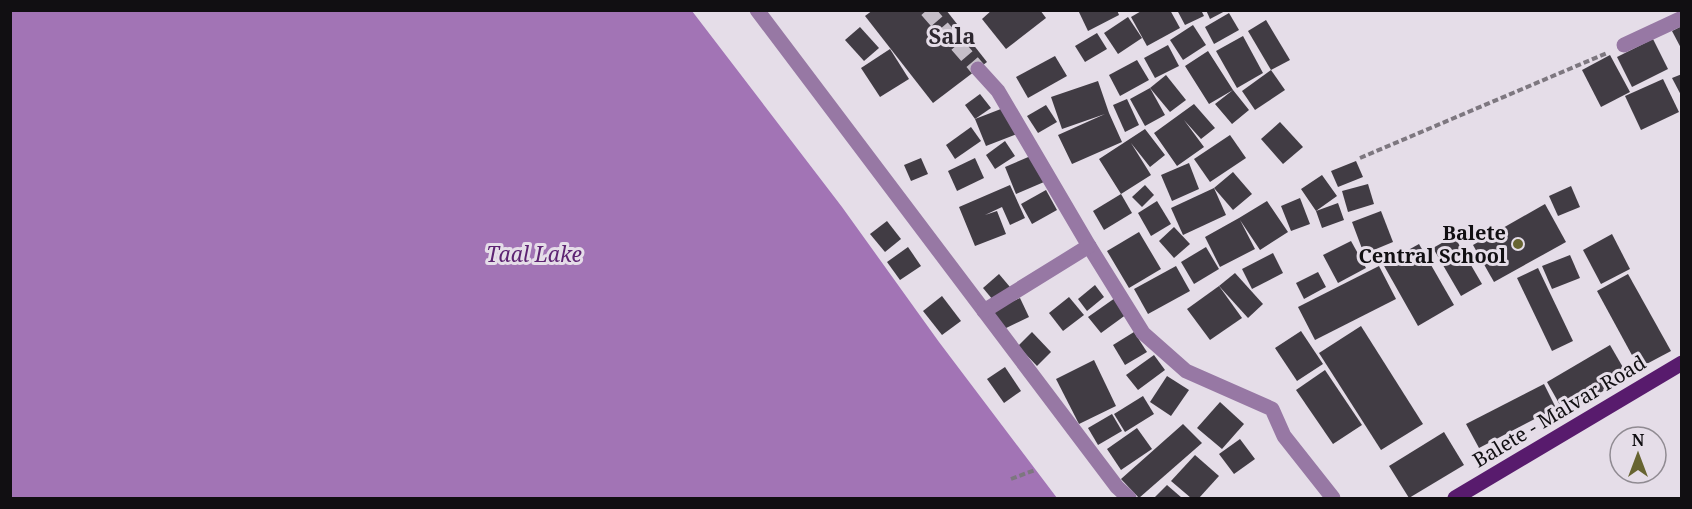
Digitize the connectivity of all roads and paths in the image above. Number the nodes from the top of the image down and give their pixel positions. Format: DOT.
graph roads {
  1 [pos="757,10"];
  2 [pos="1682,18"];
  3 [pos="1624,45"];
  4 [pos="978,69"];
  5 [pos="1360,158"];
  6 [pos="1089,246"];
  7 [pos="984,311"];
  8 [pos="1682,363"];
  9 [pos="1035,470"];
  10 [pos="1011,479"];
  11 [pos="1464,496"];
  12 [pos="1129,498"];
  13 [pos="1333,498"];
  1 -- 7 [label="street"];
  2 -- 3 [label="street"];
  3 -- 5 [label="path"];
  4 -- 6 [label="street"];
  6 -- 7 [label="street"];
  6 -- 13 [label="street"];
  7 -- 12 [label="street"];
  8 -- 11 [label="main road, Balete - Malvar Road"];
  9 -- 10 [label="path"];
}
